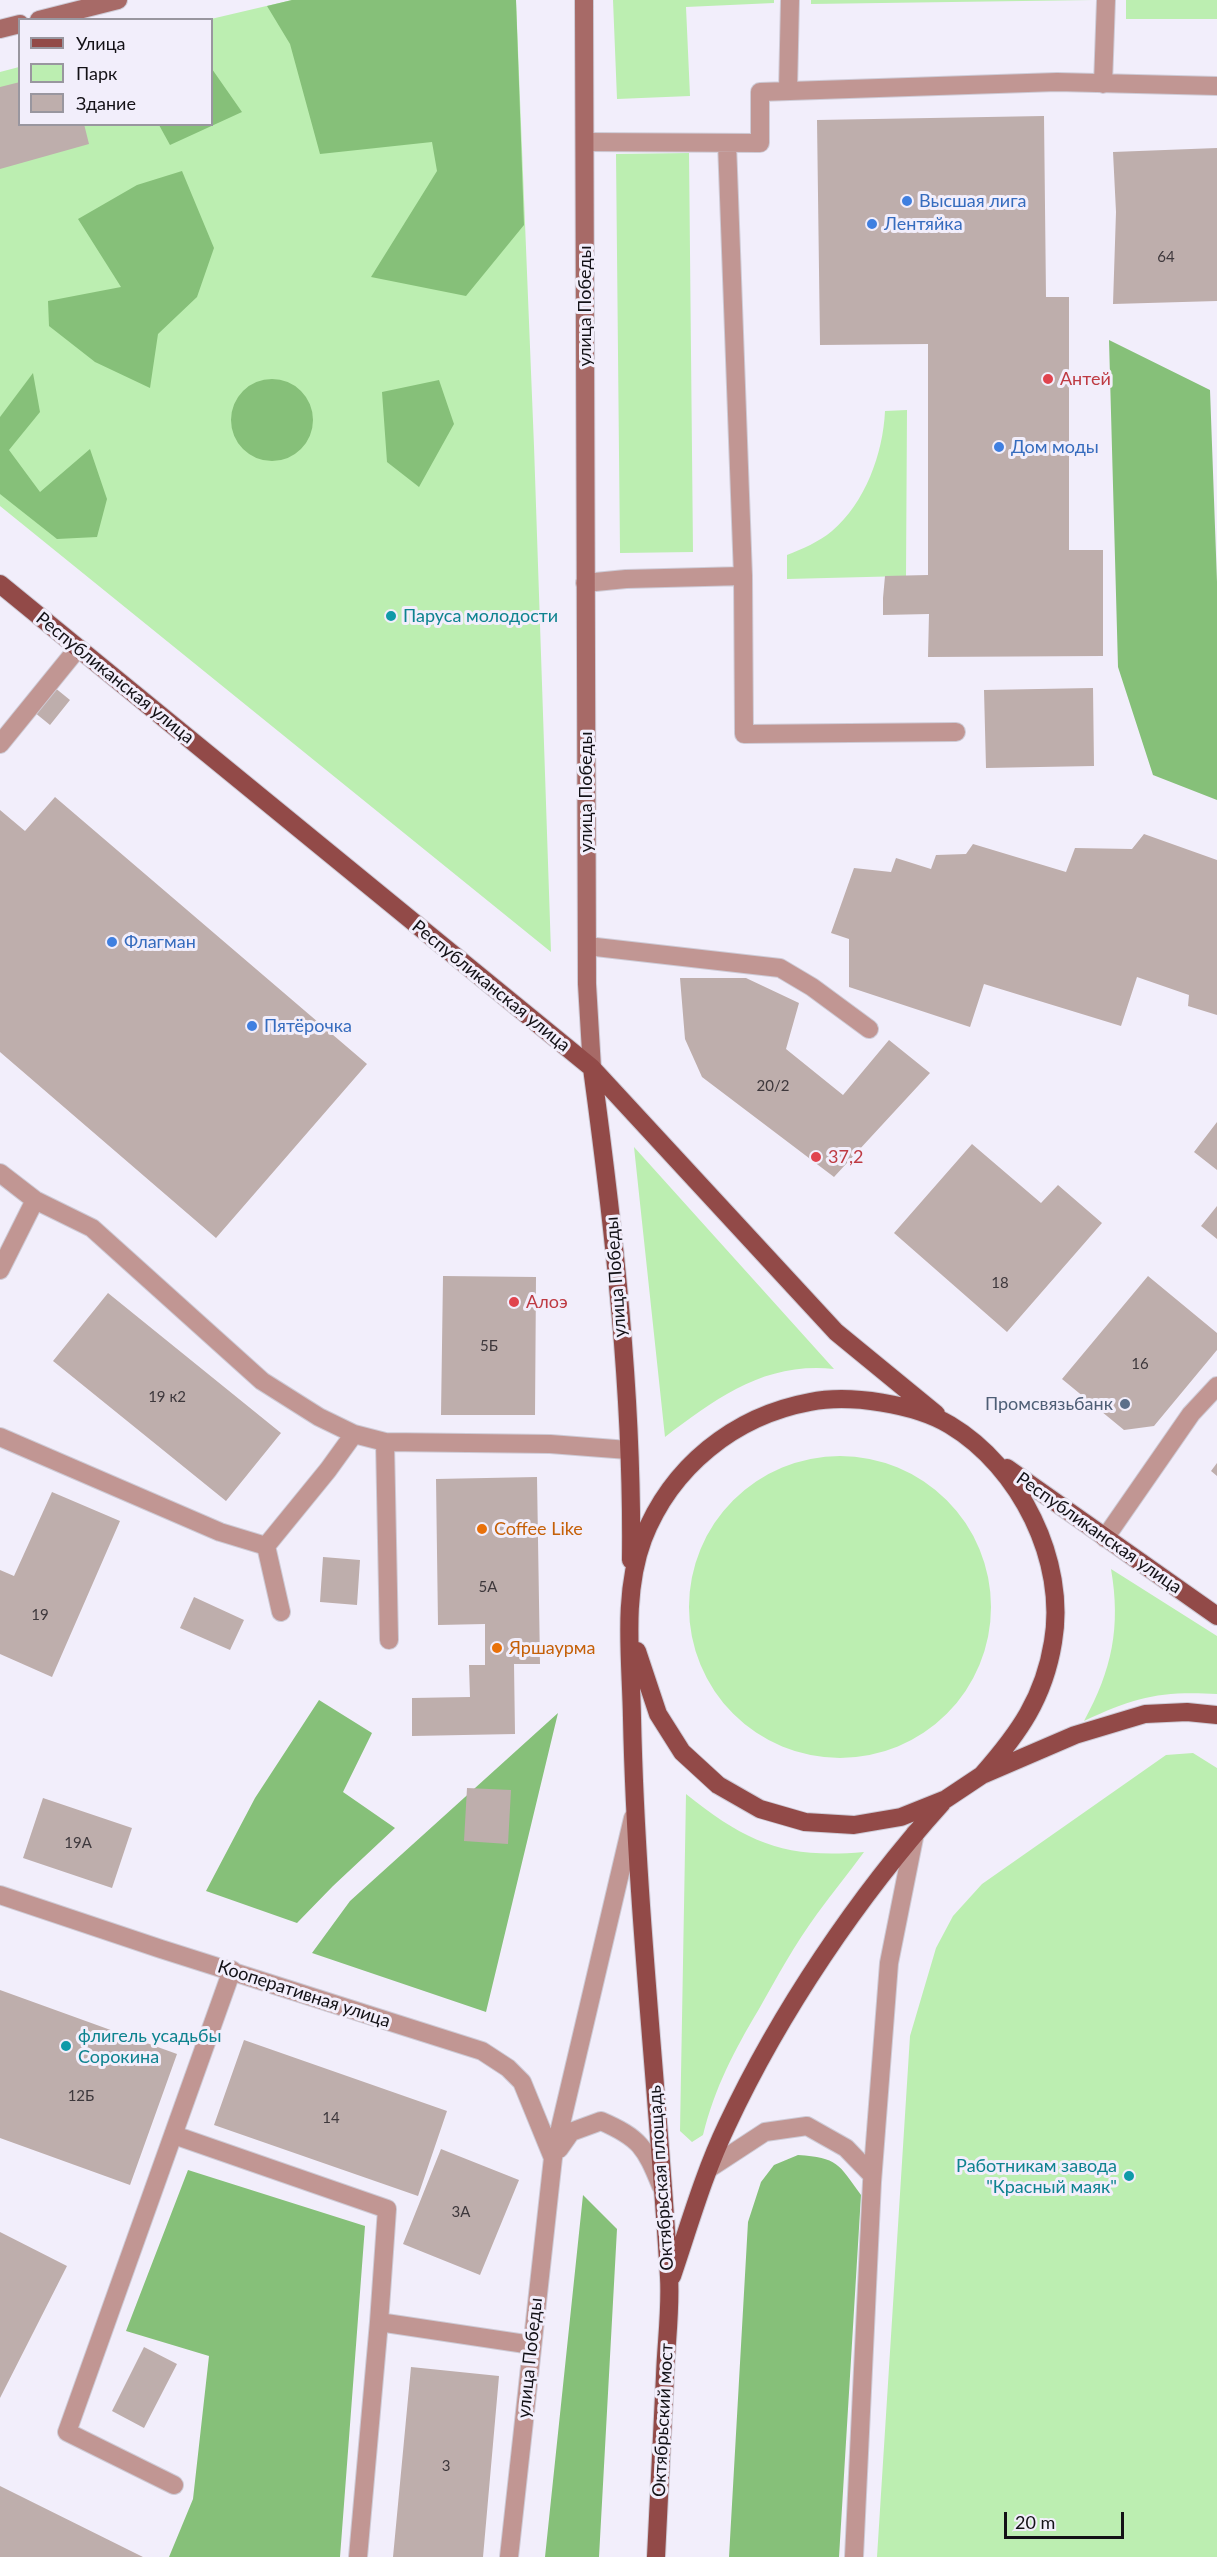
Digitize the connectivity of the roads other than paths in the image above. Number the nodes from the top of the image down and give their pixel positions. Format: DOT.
graph roads {
  1 [pos="118,0"];
  2 [pos="584,0"];
  3 [pos="790,0"];
  4 [pos="1106,0"];
  5 [pos="47,18"];
  6 [pos="18,24"];
  7 [pos="0,29"];
  8 [pos="1103,84"];
  9 [pos="1217,86"];
  10 [pos="788,91"];
  11 [pos="585,142"];
  12 [pos="727,143"];
  13 [pos="743,576"];
  14 [pos="585,583"];
  15 [pos="0,584"];
  16 [pos="78,648"];
  17 [pos="956,732"];
  18 [pos="0,744"];
  19 [pos="587,946"];
  20 [pos="869,1029"];
  21 [pos="592,1068"];
  22 [pos="0,1173"];
  23 [pos="36,1200"];
  24 [pos="0,1270"];
  25 [pos="1217,1386"];
  26 [pos="949,1424"];
  27 [pos="354,1434"];
  28 [pos="0,1437"];
  29 [pos="386,1443"];
  30 [pos="628,1450"];
  31 [pos="981,1450"];
  32 [pos="1106,1538"];
  33 [pos="266,1546"];
  34 [pos="630,1582"];
  35 [pos="281,1612"];
  36 [pos="1217,1616"];
  37 [pos="630,1620"];
  38 [pos="389,1640"];
  39 [pos="1217,1715"];
  40 [pos="982,1775"];
  41 [pos="946,1799"];
  42 [pos="634,1815"];
  43 [pos="915,1833"];
  44 [pos="0,1895"];
  45 [pos="232,1971"];
  46 [pos="174,2134"];
  47 [pos="553,2158"];
  48 [pos="710,2168"];
  49 [pos="872,2175"];
  50 [pos="662,2190"];
  51 [pos="669,2283"];
  52 [pos="379,2322"];
  53 [pos="532,2345"];
  54 [pos="174,2485"];
  55 [pos="358,2557"];
  56 [pos="510,2557"];
  57 [pos="656,2557"];
  58 [pos="854,2557"];
  1 -- 5 [label="main road"];
  2 -- 11 [label="main road, улица Победы"];
  3 -- 10 [label="street"];
  4 -- 8 [label="street"];
  6 -- 7 [label="main road"];
  8 -- 9 [label="street"];
  8 -- 10 [label="street"];
  10 -- 12 [label="street"];
  11 -- 12 [label="street"];
  11 -- 14 [label="main road, улица Победы"];
  12 -- 13 [label="street"];
  13 -- 14 [label="street"];
  13 -- 17 [label="street"];
  14 -- 19 [label="main road, улица Победы"];
  15 -- 16 [label="main road, Республиканская улица"];
  16 -- 18 [label="street"];
  16 -- 21 [label="main road, Республиканская улица"];
  19 -- 20 [label="street"];
  19 -- 21 [label="main road, улица Победы"];
  21 -- 26 [label="main road, Республиканская улица"];
  21 -- 30 [label="main road, улица Победы"];
  22 -- 23 [label="street"];
  23 -- 24 [label="street"];
  23 -- 27 [label="street"];
  25 -- 32 [label="street"];
  26 -- 31 [label="main road, Октябрьская площадь"];
  26 -- 34 [label="main road, Октябрьская площадь"];
  27 -- 29 [label="street"];
  27 -- 33 [label="street"];
  28 -- 33 [label="street"];
  29 -- 30 [label="street"];
  29 -- 38 [label="street"];
  30 -- 34 [label="main road, улица Победы"];
  31 -- 32 [label="main road, Республиканская улица"];
  31 -- 40 [label="main road, Октябрьская площадь"];
  32 -- 36 [label="main road, Республиканская улица"];
  33 -- 35 [label="street"];
  34 -- 37 [label="main road, Октябрьская площадь"];
  37 -- 41 [label="main road, Октябрьская площадь"];
  37 -- 42 [label="main road, Октябрьская площадь"];
  39 -- 40 [label="main road, Октябрьская площадь"];
  40 -- 41 [label="main road, Октябрьская площадь"];
  41 -- 43 [label="main road, Октябрьская площадь"];
  42 -- 47 [label="street, улица Победы"];
  42 -- 50 [label="main road, Октябрьская площадь"];
  43 -- 48 [label="main road, Октябрьская площадь"];
  43 -- 49 [label="street"];
  44 -- 45 [label="street, Кооперативная улица"];
  45 -- 46 [label="street"];
  45 -- 47 [label="street, Кооперативная улица"];
  46 -- 52 [label="street"];
  46 -- 54 [label="street"];
  47 -- 50 [label="street, улица Победы"];
  47 -- 53 [label="street, улица Победы"];
  48 -- 49 [label="street"];
  48 -- 51 [label="main road, Октябрьская площадь"];
  49 -- 58 [label="street"];
  50 -- 51 [label="main road, Октябрьская площадь"];
  51 -- 57 [label="main road, Октябрьский мост"];
  52 -- 53 [label="street"];
  52 -- 55 [label="street"];
  53 -- 56 [label="street, улица Победы"];
}
